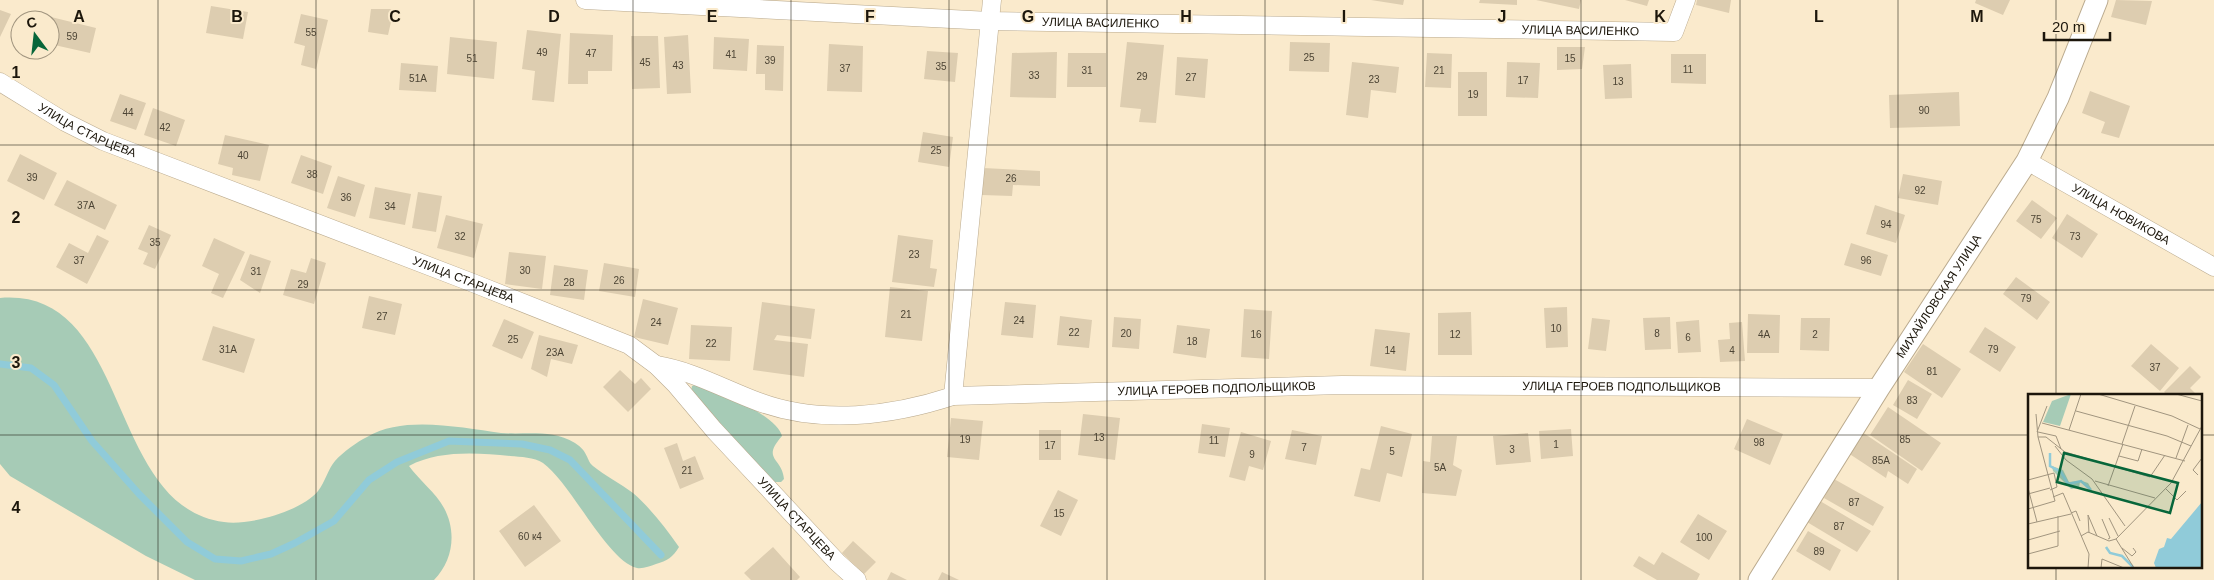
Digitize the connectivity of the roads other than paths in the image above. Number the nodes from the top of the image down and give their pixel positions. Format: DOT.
graph roads {
  1 [pos="585,0"];
  2 [pos="992,0"];
  3 [pos="1686,0"];
  4 [pos="2097,0"];
  5 [pos="990,22"];
  6 [pos="0,82"];
  7 [pos="2027,161"];
  8 [pos="2214,267"];
  9 [pos="656,364"];
  10 [pos="1878,388"];
  11 [pos="953,396"];
  12 [pos="857,580"];
  13 [pos="1759,580"];
  1 -- 5 [label="street, УЛИЦА ВАСИЛЕНКО"];
  2 -- 5 [label="street"];
  3 -- 5 [label="street, УЛИЦА ВАСИЛЕНКО"];
  4 -- 7 [label="street, МИХАЙЛОВСКАЯ УЛИЦА"];
  5 -- 11 [label="street"];
  6 -- 9 [label="street, УЛИЦА СТАРЦЕВА"];
  7 -- 8 [label="street, УЛИЦА НОВИКОВА"];
  7 -- 10 [label="street, МИХАЙЛОВСКАЯ УЛИЦА"];
  9 -- 11 [label="street, УЛИЦА ГЕРОЕВ ПОДПОЛЬЩИКОВ"];
  9 -- 12 [label="street, УЛИЦА СТАРЦЕВА"];
  10 -- 11 [label="street, УЛИЦА ГЕРОЕВ ПОДПОЛЬЩИКОВ"];
  10 -- 13 [label="street, МИХАЙЛОВСКАЯ УЛИЦА"];
}
